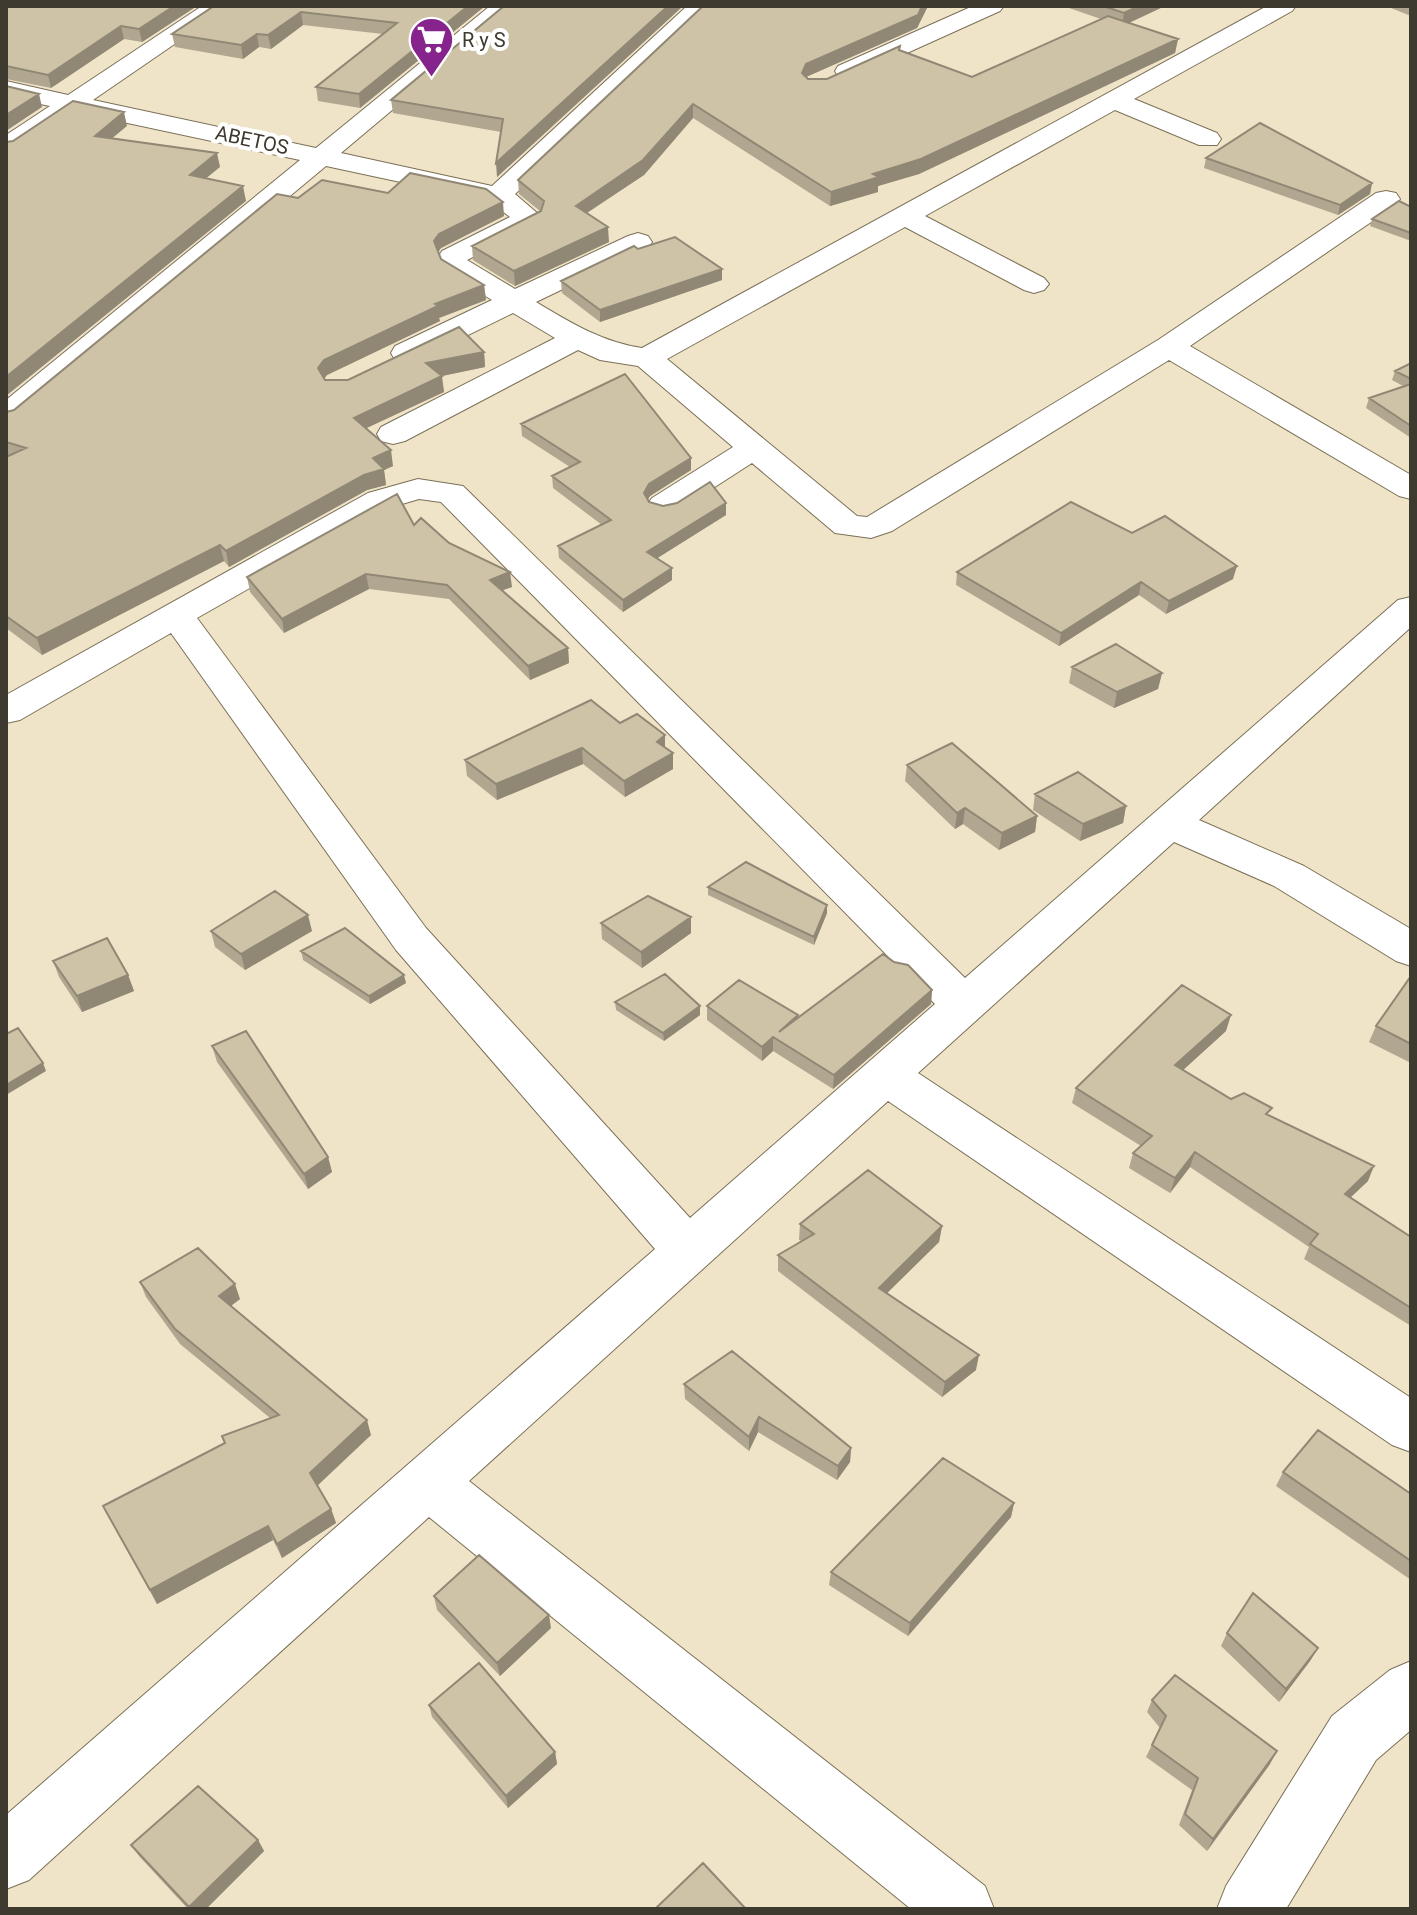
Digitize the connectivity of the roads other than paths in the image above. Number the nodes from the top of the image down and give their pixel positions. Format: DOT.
graph roads {
  1 [pos="218,6"];
  2 [pos="504,6"];
  3 [pos="701,6"];
  4 [pos="992,6"];
  5 [pos="1284,6"];
  6 [pos="829,79"];
  7 [pos="6,89"];
  8 [pos="1114,100"];
  9 [pos="73,103"];
  10 [pos="1208,139"];
  11 [pos="6,147"];
  12 [pos="323,155"];
  13 [pos="498,195"];
  14 [pos="1386,199"];
  15 [pos="905,216"];
  16 [pos="638,242"];
  17 [pos="1034,284"];
  18 [pos="514,301"];
  19 [pos="577,339"];
  20 [pos="1169,347"];
  21 [pos="647,358"];
  22 [pos="380,366"];
  23 [pos="6,416"];
  24 [pos="393,434"];
  25 [pos="754,448"];
  26 [pos="1411,489"];
  27 [pos="664,505"];
  28 [pos="1411,608"];
  29 [pos="177,616"];
  30 [pos="6,711"];
  31 [pos="1169,823"];
  32 [pos="1411,950"];
  33 [pos="964,1005"];
  34 [pos="885,1075"];
  35 [pos="688,1251"];
  36 [pos="1411,1428"];
  37 [pos="428,1482"];
  38 [pos="1411,1691"];
  39 [pos="6,1857"];
  40 [pos="962,1909"];
  41 [pos="1249,1909"];
  1 -- 9 [label="street"];
  2 -- 12 [label="street"];
  3 -- 13 [label="street"];
  4 -- 6 [label="street"];
  5 -- 8 [label="street"];
  7 -- 9 [label="street, ABETOS"];
  8 -- 10 [label="street"];
  8 -- 15 [label="street"];
  9 -- 11 [label="street"];
  9 -- 12 [label="street, ABETOS"];
  12 -- 13 [label="street, ABETOS"];
  12 -- 23 [label="street"];
  13 -- 18 [label="street"];
  14 -- 20 [label="street"];
  15 -- 17 [label="street"];
  15 -- 21 [label="street"];
  16 -- 18 [label="street"];
  18 -- 19 [label="street"];
  18 -- 22 [label="street"];
  19 -- 21 [label="street"];
  19 -- 24 [label="street"];
  20 -- 25 [label="street"];
  20 -- 26 [label="street"];
  21 -- 25 [label="street"];
  25 -- 27 [label="street"];
  28 -- 31 [label="street"];
  29 -- 30 [label="street"];
  29 -- 33 [label="street"];
  29 -- 35 [label="street"];
  31 -- 32 [label="street"];
  31 -- 33 [label="street"];
  33 -- 34 [label="street"];
  34 -- 35 [label="street"];
  34 -- 36 [label="street"];
  35 -- 37 [label="street"];
  37 -- 39 [label="street"];
  37 -- 40 [label="street"];
  38 -- 41 [label="street"];
}
